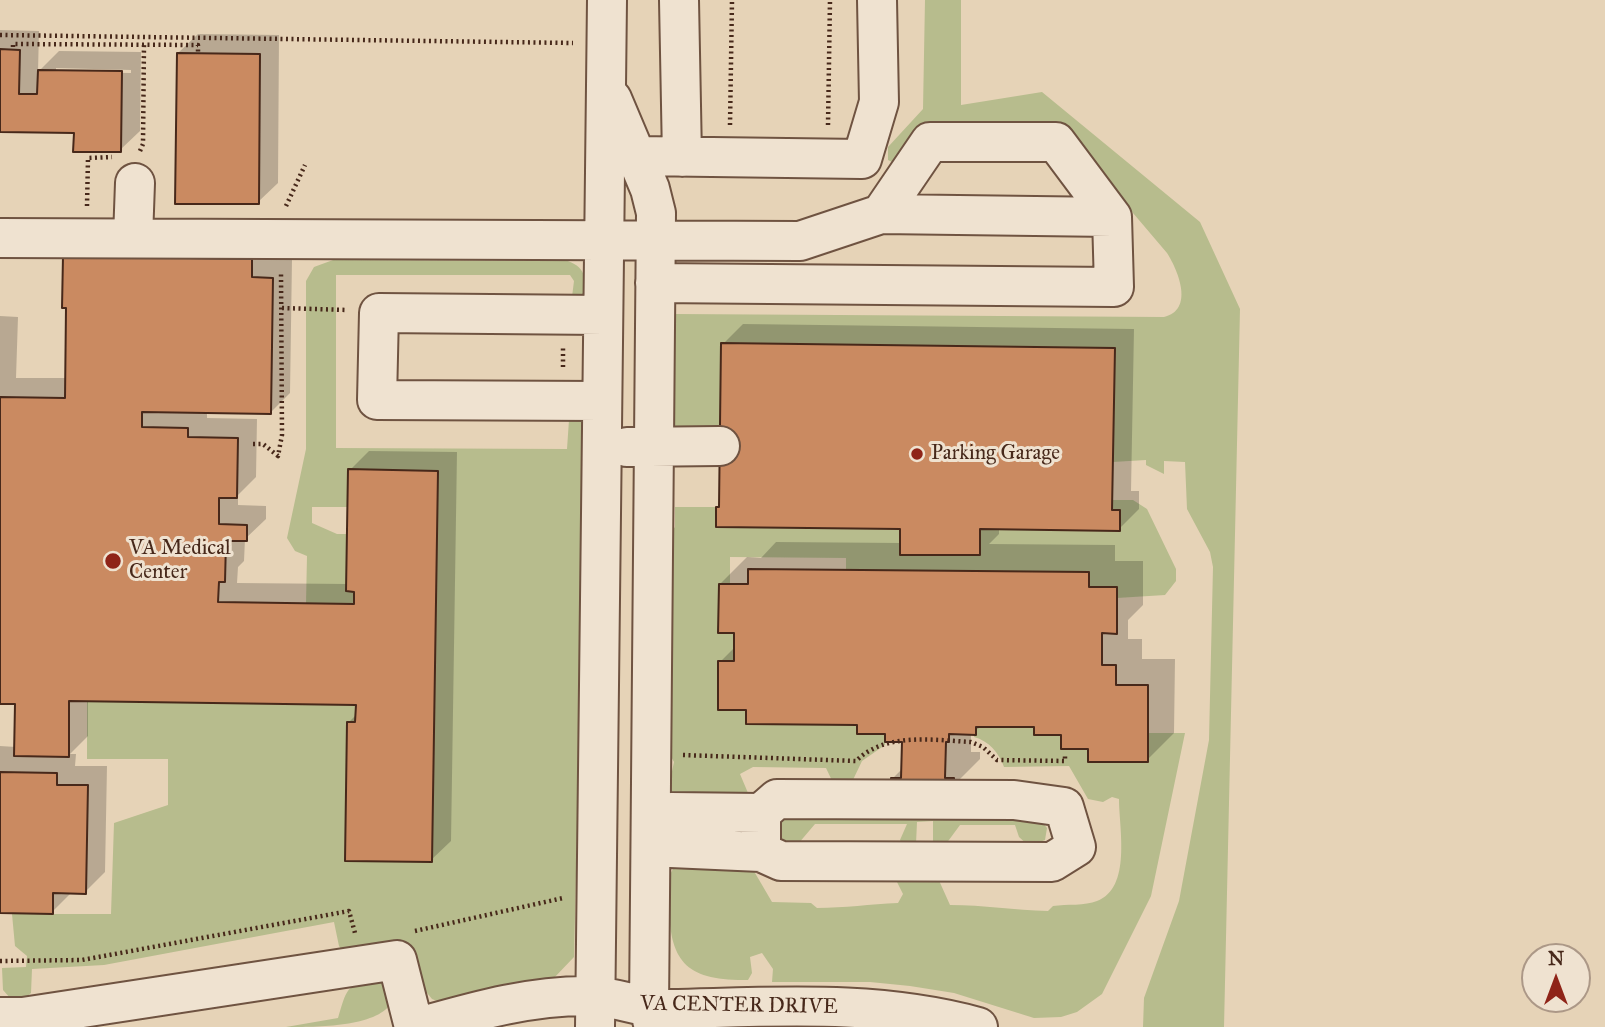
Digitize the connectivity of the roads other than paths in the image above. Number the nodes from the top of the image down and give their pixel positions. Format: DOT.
graph roads {
  1 [pos="607,0"];
  2 [pos="679,0"];
  3 [pos="877,0"];
  4 [pos="607,87"];
  5 [pos="637,156"];
  6 [pos="682,157"];
  7 [pos="862,159"];
  8 [pos="135,172"];
  9 [pos="905,179"];
  10 [pos="881,214"];
  11 [pos="1112,217"];
  12 [pos="133,237"];
  13 [pos="0,238"];
  14 [pos="604,240"];
  15 [pos="656,242"];
  16 [pos="655,283"];
  17 [pos="603,315"];
  18 [pos="601,401"];
  19 [pos="720,446"];
  20 [pos="601,447"];
  21 [pos="653,447"];
  22 [pos="761,813"];
  23 [pos="596,823"];
  24 [pos="655,824"];
  25 [pos="761,852"];
  26 [pos="595,1012"];
  27 [pos="0,1017"];
  28 [pos="652,1018"];
  29 [pos="416,1027"];
  30 [pos="978,1027"];
  1 -- 4 [label="street"];
  2 -- 6 [label="street"];
  3 -- 7 [label="street"];
  4 -- 5 [label="street"];
  4 -- 14 [label="street"];
  5 -- 6 [label="street"];
  5 -- 15 [label="street"];
  6 -- 7 [label="street"];
  7 -- 9 [label="street"];
  8 -- 12 [label="street"];
  9 -- 10 [label="street"];
  9 -- 11 [label="street"];
  10 -- 11 [label="street"];
  10 -- 15 [label="street"];
  11 -- 16 [label="street"];
  12 -- 13 [label="street"];
  12 -- 14 [label="street"];
  14 -- 15 [label="street"];
  14 -- 17 [label="street"];
  15 -- 16 [label="street"];
  16 -- 21 [label="street"];
  17 -- 18 [label="street"];
  17 -- 18 [label="street"];
  18 -- 20 [label="street"];
  19 -- 21 [label="street"];
  20 -- 21 [label="street"];
  20 -- 23 [label="street"];
  21 -- 24 [label="street"];
  22 -- 24 [label="street"];
  22 -- 25 [label="street"];
  22 -- 25 [label="street"];
  23 -- 24 [label="street"];
  23 -- 26 [label="street"];
  24 -- 25 [label="street"];
  24 -- 28 [label="street"];
  26 -- 28 [label="street, VA CENTER DRIVE"];
  26 -- 29 [label="street, VA CENTER DRIVE"];
  27 -- 29 [label="street"];
  28 -- 30 [label="street, VA CENTER DRIVE"];
}
